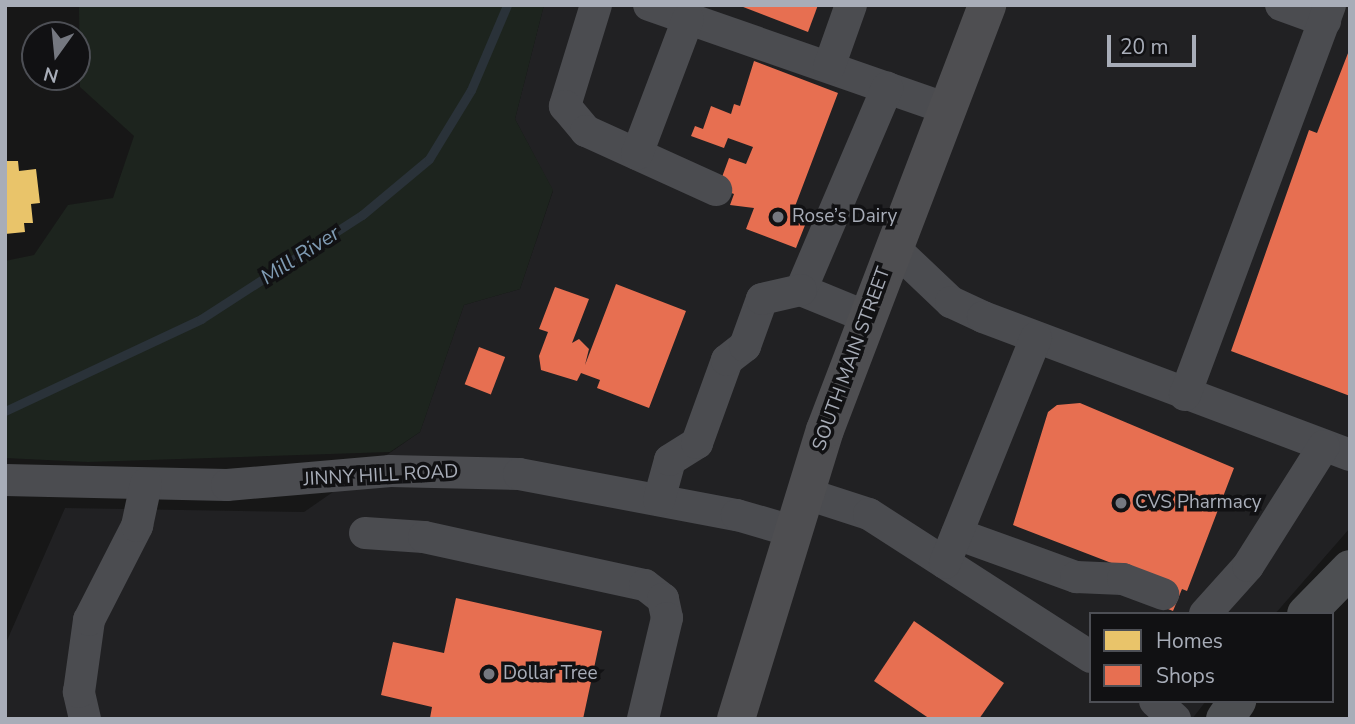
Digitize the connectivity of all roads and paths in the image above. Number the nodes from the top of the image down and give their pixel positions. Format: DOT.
graph roads {
  1 [pos="596,5"];
  2 [pos="649,5"];
  3 [pos="851,5"];
  4 [pos="987,5"];
  5 [pos="1281,5"];
  6 [pos="1327,13"];
  7 [pos="688,19"];
  8 [pos="829,67"];
  9 [pos="887,88"];
  10 [pos="948,109"];
  11 [pos="637,154"];
  12 [pos="716,190"];
  13 [pos="894,248"];
  14 [pos="801,290"];
  15 [pos="867,317"];
  16 [pos="1037,338"];
  17 [pos="1185,395"];
  18 [pos="1337,450"];
  19 [pos="5,480"];
  20 [pos="146,484"];
  21 [pos="804,493"];
  22 [pos="659,500"];
  23 [pos="792,531"];
  24 [pos="365,533"];
  25 [pos="957,534"];
  26 [pos="946,563"];
  27 [pos="1350,569"];
  28 [pos="1183,607"];
  29 [pos="1308,612"];
  30 [pos="1089,656"];
  31 [pos="1158,703"];
  32 [pos="1236,703"];
  33 [pos="85,719"];
  34 [pos="643,719"];
  35 [pos="736,719"];
  36 [pos="1175,719"];
  37 [pos="1224,719"];
  1 -- 11 [label="street"];
  2 -- 7 [label="street"];
  3 -- 8 [label="street"];
  4 -- 10 [label="highway, SOUTH MAIN STREET"];
  5 -- 6 [label="street"];
  6 -- 17 [label="street"];
  7 -- 8 [label="street"];
  7 -- 11 [label="street"];
  8 -- 9 [label="street"];
  9 -- 10 [label="street"];
  9 -- 14 [label="street"];
  10 -- 13 [label="highway, SOUTH MAIN STREET"];
  11 -- 12 [label="street"];
  13 -- 15 [label="highway, SOUTH MAIN STREET"];
  13 -- 16 [label="street"];
  14 -- 15 [label="street"];
  14 -- 22 [label="street"];
  15 -- 21 [label="highway, SOUTH MAIN STREET"];
  16 -- 17 [label="street"];
  16 -- 25 [label="street"];
  17 -- 18 [label="street"];
  18 -- 28 [label="street"];
  19 -- 20 [label="street, JINNY HILL ROAD"];
  20 -- 22 [label="street, JINNY HILL ROAD"];
  20 -- 33 [label="street"];
  21 -- 23 [label="highway, SOUTH MAIN STREET"];
  21 -- 26 [label="street"];
  22 -- 23 [label="street, JINNY HILL ROAD"];
  23 -- 35 [label="highway, SOUTH MAIN STREET"];
  24 -- 34 [label="street"];
  25 -- 26 [label="street"];
  25 -- 28 [label="street"];
  26 -- 30 [label="street"];
  27 -- 29 [label="main road"];
  31 -- 36 [label="street"];
  32 -- 37 [label="main road"];
}
